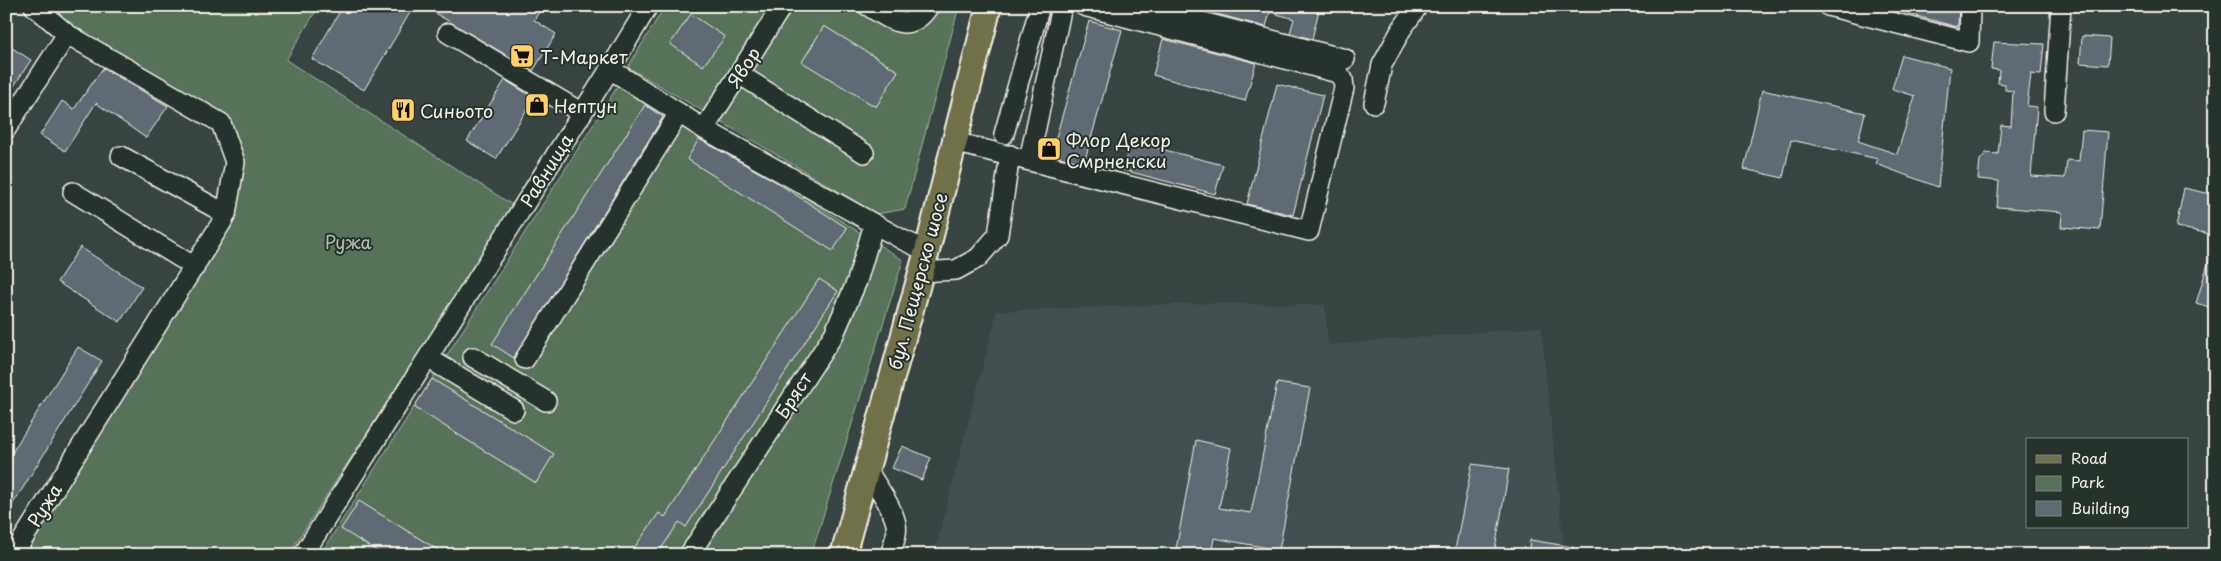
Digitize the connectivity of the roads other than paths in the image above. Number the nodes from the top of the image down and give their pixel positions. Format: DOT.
graph roads {
  1 [pos="34,6"];
  2 [pos="648,6"];
  3 [pos="782,6"];
  4 [pos="868,6"];
  5 [pos="929,6"];
  6 [pos="989,6"];
  7 [pos="1040,6"];
  8 [pos="1062,6"];
  9 [pos="1084,6"];
  10 [pos="1140,6"];
  11 [pos="1418,6"];
  12 [pos="1828,6"];
  13 [pos="1970,6"];
  14 [pos="2061,6"];
  15 [pos="448,33"];
  16 [pos="67,34"];
  17 [pos="1345,59"];
  18 [pos="610,69"];
  19 [pos="739,74"];
  20 [pos="1374,103"];
  21 [pos="2054,111"];
  22 [pos="582,113"];
  23 [pos="679,113"];
  24 [pos="6,129"];
  25 [pos="704,129"];
  26 [pos="1004,134"];
  27 [pos="954,142"];
  28 [pos="864,153"];
  29 [pos="1010,155"];
  30 [pos="121,156"];
  31 [pos="1029,160"];
  32 [pos="73,192"];
  33 [pos="226,214"];
  34 [pos="874,224"];
  35 [pos="923,262"];
  36 [pos="195,267"];
  37 [pos="473,357"];
  38 [pos="428,358"];
  39 [pos="525,359"];
  40 [pos="515,384"];
  41 [pos="546,401"];
  42 [pos="866,468"];
  43 [pos="12,555"];
  44 [pos="303,555"];
  45 [pos="689,555"];
  46 [pos="843,555"];
  47 [pos="890,555"];
  1 -- 16 [label="street, Ружа"];
  2 -- 18 [label="street, Равнища"];
  3 -- 19 [label="street, Явор"];
  4 -- 5 [label="street"];
  6 -- 27 [label="main road, бул. Пещерско шосе"];
  7 -- 26 [label="street"];
  8 -- 31 [label="street"];
  9 -- 31 [label="street"];
  10 -- 17 [label="street"];
  11 -- 20 [label="street"];
  12 -- 13 [label="street"];
  14 -- 21 [label="street"];
  15 -- 22 [label="street"];
  16 -- 24 [label="street"];
  16 -- 33 [label="street, Ружа"];
  18 -- 22 [label="street, Равнища"];
  18 -- 23 [label="street"];
  19 -- 25 [label="street, Явор"];
  19 -- 28 [label="street"];
  22 -- 38 [label="street, Равнища"];
  23 -- 25 [label="street"];
  23 -- 39 [label="street"];
  25 -- 34 [label="street"];
  27 -- 29 [label="street"];
  27 -- 35 [label="main road, бул. Пещерско шосе"];
  29 -- 31 [label="street"];
  29 -- 35 [label="street"];
  30 -- 33 [label="street"];
  32 -- 36 [label="street"];
  33 -- 36 [label="street, Ружа"];
  34 -- 35 [label="street"];
  34 -- 45 [label="street, Бряст"];
  35 -- 42 [label="main road, бул. Пещерско шосе"];
  36 -- 43 [label="street, Ружа"];
  37 -- 40 [label="street"];
  38 -- 40 [label="street"];
  38 -- 44 [label="street, Равнища"];
  40 -- 41 [label="street"];
  42 -- 46 [label="main road, бул. Пещерско шосе"];
  42 -- 47 [label="street"];
}
